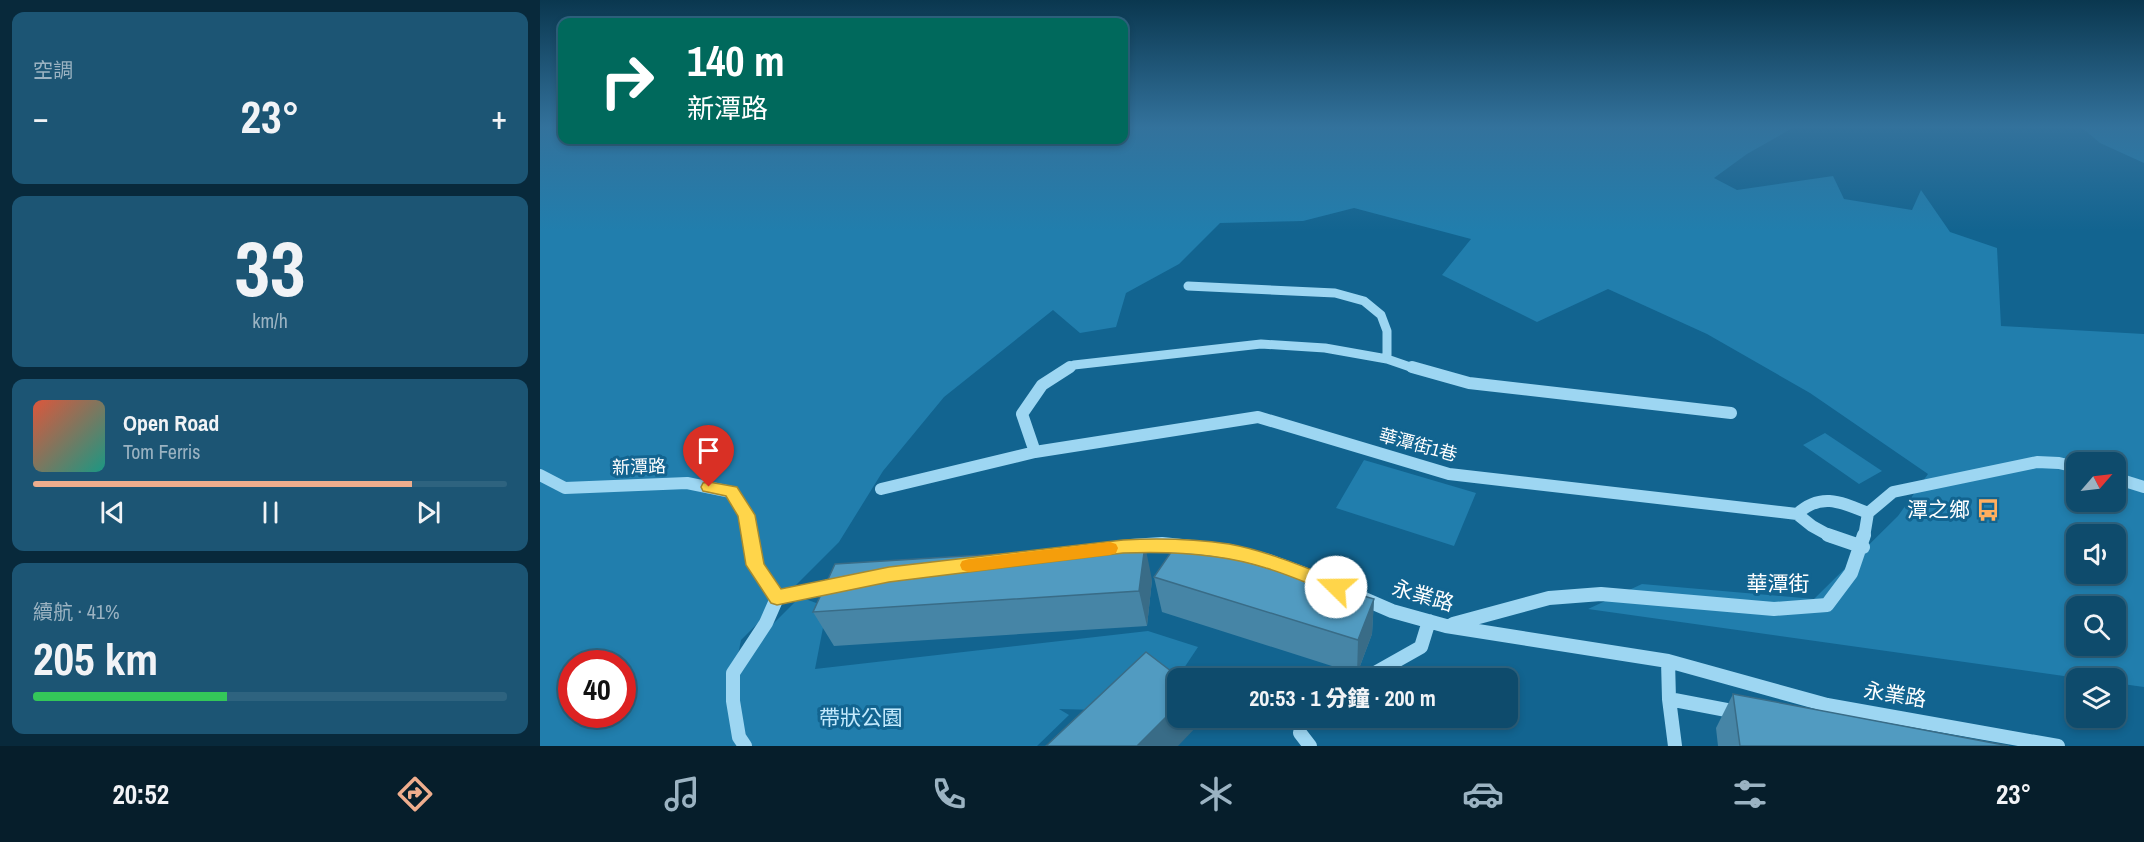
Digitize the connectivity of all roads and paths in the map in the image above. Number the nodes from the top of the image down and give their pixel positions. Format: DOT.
graph roads {
  1 [pos="1188,286"];
  2 [pos="1387,359"];
  3 [pos="1731,413"];
  4 [pos="1035,452"];
  5 [pos="2066,465"];
  6 [pos="540,475"];
  7 [pos="2126,481"];
  8 [pos="2144,487"];
  9 [pos="881,489"];
  10 [pos="1868,513"];
  11 [pos="1797,514"];
  12 [pos="1863,547"];
  13 [pos="1112,548"];
  14 [pos="856,580"];
  15 [pos="777,598"];
  16 [pos="1429,621"];
  17 [pos="1446,626"];
  18 [pos="1668,661"];
  19 [pos="1384,668"];
  20 [pos="1669,699"];
  21 [pos="1750,714"];
  22 [pos="745,746"];
  23 [pos="1675,746"];
  24 [pos="2058,746"];
  1 -- 2 [label="street"];
  2 -- 3 [label="street"];
  2 -- 4 [label="street"];
  4 -- 9 [label="street, 華潭街1巷"];
  4 -- 11 [label="street, 華潭街1巷"];
  5 -- 10 [label="street"];
  6 -- 15 [label="street, 新潭路"];
  7 -- 8 [label="street"];
  10 -- 11 [label="street"];
  10 -- 12 [label="street, 華潭街"];
  11 -- 12 [label="street"];
  12 -- 17 [label="street, 華潭街"];
  13 -- 16 [label="street, 永業路"];
  14 -- 15 [label="street"];
  15 -- 22 [label="street"];
  16 -- 17 [label="street, 永業路"];
  16 -- 19 [label="street"];
  17 -- 18 [label="street, 永業路"];
  18 -- 20 [label="street"];
  18 -- 24 [label="street, 永業路"];
  20 -- 21 [label="street"];
  20 -- 23 [label="street"];
}
